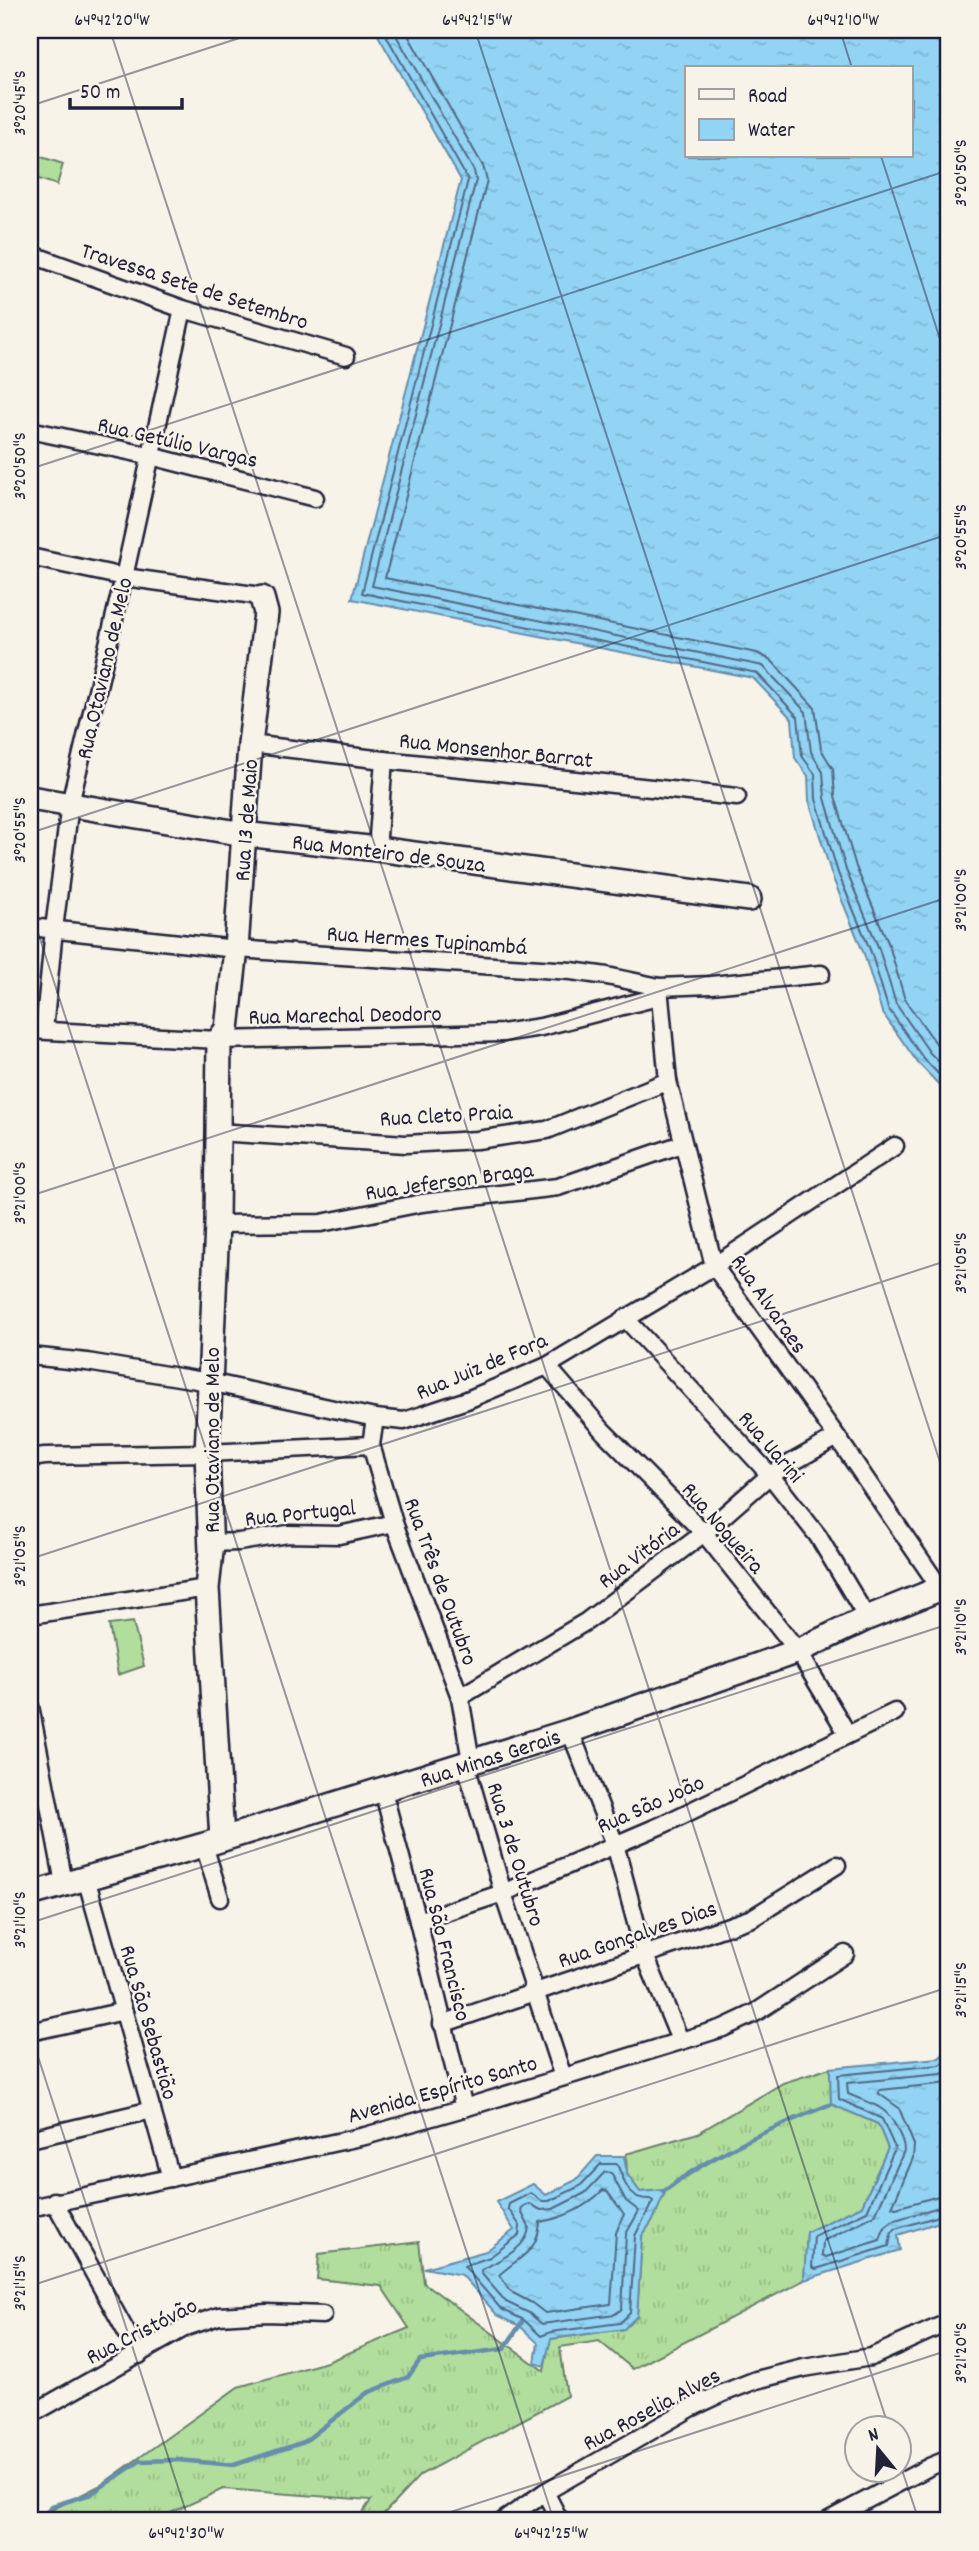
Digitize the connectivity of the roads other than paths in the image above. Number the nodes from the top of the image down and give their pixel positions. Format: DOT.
graph roads {
  1 [pos="30,254"];
  2 [pos="183,309"];
  3 [pos="346,356"];
  4 [pos="30,430"];
  5 [pos="151,456"];
  6 [pos="315,498"];
  7 [pos="30,557"];
  8 [pos="124,577"];
  9 [pos="262,598"];
  10 [pos="250,744"];
  11 [pos="384,760"];
  12 [pos="737,797"];
  13 [pos="30,798"];
  14 [pos="70,804"];
  15 [pos="244,834"];
  16 [pos="377,849"];
  17 [pos="749,900"];
  18 [pos="30,927"];
  19 [pos="54,929"];
  20 [pos="236,949"];
  21 [pos="821,974"];
  22 [pos="659,992"];
  23 [pos="37,1030"];
  24 [pos="219,1040"];
  25 [pos="668,1082"];
  26 [pos="217,1132"];
  27 [pos="682,1144"];
  28 [pos="895,1146"];
  29 [pos="217,1224"];
  30 [pos="713,1266"];
  31 [pos="625,1318"];
  32 [pos="30,1356"];
  33 [pos="547,1366"];
  34 [pos="209,1382"];
  35 [pos="375,1418"];
  36 [pos="837,1437"];
  37 [pos="371,1445"];
  38 [pos="207,1453"];
  39 [pos="30,1458"];
  40 [pos="770,1475"];
  41 [pos="394,1522"];
  42 [pos="704,1532"];
  43 [pos="211,1543"];
  44 [pos="207,1588"];
  45 [pos="944,1595"];
  46 [pos="30,1615"];
  47 [pos="867,1618"];
  48 [pos="798,1651"];
  49 [pos="460,1697"];
  50 [pos="30,1706"];
  51 [pos="895,1712"];
  52 [pos="570,1731"];
  53 [pos="847,1733"];
  54 [pos="469,1763"];
  55 [pos="383,1791"];
  56 [pos="213,1842"];
  57 [pos="615,1844"];
  58 [pos="837,1865"];
  59 [pos="75,1880"];
  60 [pos="503,1892"];
  61 [pos="30,1894"];
  62 [pos="220,1898"];
  63 [pos="418,1921"];
  64 [pos="644,1953"];
  65 [pos="845,1954"];
  66 [pos="536,1993"];
  67 [pos="124,2011"];
  68 [pos="442,2024"];
  69 [pos="30,2032"];
  70 [pos="680,2040"];
  71 [pos="563,2077"];
  72 [pos="464,2108"];
  73 [pos="152,2110"];
  74 [pos="30,2139"];
  75 [pos="171,2178"];
  76 [pos="54,2201"];
  77 [pos="30,2208"];
  78 [pos="323,2315"];
  79 [pos="949,2322"];
  80 [pos="139,2355"];
  81 [pos="30,2415"];
  82 [pos="949,2459"];
  83 [pos="545,2492"];
  84 [pos="503,2521"];
  85 [pos="560,2521"];
  86 [pos="827,2521"];
  1 -- 2 [label="street, Travessa Sete de Setembro"];
  2 -- 3 [label="street, Travessa Sete de Setembro"];
  2 -- 5 [label="street, Rua Otaviano de Melo"];
  4 -- 5 [label="street, Rua Getúlio Vargas"];
  5 -- 6 [label="street, Rua Getúlio Vargas"];
  5 -- 8 [label="street, Rua Otaviano de Melo"];
  7 -- 8 [label="street"];
  8 -- 9 [label="street"];
  8 -- 14 [label="street, Rua Otaviano de Melo"];
  9 -- 10 [label="street, Rua 13 de Maio"];
  10 -- 11 [label="street, Rua Monsenhor Barrat"];
  10 -- 15 [label="street, Rua 13 de Maio"];
  11 -- 12 [label="street, Rua Monsenhor Barrat"];
  11 -- 16 [label="street"];
  13 -- 14 [label="street, Rua Monteiro de Souza"];
  14 -- 15 [label="street, Rua Monteiro de Souza"];
  14 -- 19 [label="street, Rua Otaviano de Melo"];
  15 -- 16 [label="street, Rua Monteiro de Souza"];
  15 -- 20 [label="street, Rua 13 de Maio"];
  16 -- 17 [label="street, Rua Monteiro de Souza"];
  18 -- 19 [label="street, Rua Hermes Tupinambá"];
  19 -- 20 [label="street, Rua Hermes Tupinambá"];
  19 -- 23 [label="street, Rua Otaviano de Melo"];
  20 -- 22 [label="street, Rua Hermes Tupinambá"];
  20 -- 24 [label="street, Rua 13 de Maio"];
  21 -- 22 [label="street, Rua Hermes Tupinambá"];
  22 -- 24 [label="street, Rua Marechal Deodoro"];
  22 -- 25 [label="street, Rua Alvaraes"];
  23 -- 24 [label="street, Rua Marechal Deodoro"];
  24 -- 26 [label="street, Rua Otaviano de Melo"];
  25 -- 26 [label="street, Rua Cleto Praia"];
  25 -- 27 [label="street, Rua Alvaraes"];
  26 -- 29 [label="street, Rua Otaviano de Melo"];
  27 -- 29 [label="street, Rua Jeferson Braga"];
  27 -- 30 [label="street, Rua Alvaraes"];
  28 -- 30 [label="street, Rua Juiz de Fora"];
  29 -- 34 [label="street, Rua Otaviano de Melo"];
  30 -- 31 [label="street, Rua Juiz de Fora"];
  30 -- 36 [label="street, Rua Alvaraes"];
  31 -- 33 [label="street, Rua Juiz de Fora"];
  31 -- 40 [label="street, Rua Uarini"];
  32 -- 34 [label="street, Rua Juiz de Fora"];
  33 -- 35 [label="street, Rua Juiz de Fora"];
  33 -- 42 [label="street, Rua Nogueira"];
  34 -- 35 [label="street, Rua Juiz de Fora"];
  34 -- 38 [label="street, Rua Otaviano de Melo"];
  35 -- 37 [label="street, Rua Três de Outubro"];
  36 -- 40 [label="street, Rua Vitória"];
  36 -- 45 [label="street, Rua Alvaraes"];
  37 -- 38 [label="street"];
  37 -- 41 [label="street, Rua Três de Outubro"];
  38 -- 39 [label="street"];
  38 -- 43 [label="street, Rua Otaviano de Melo"];
  40 -- 42 [label="street, Rua Vitória"];
  40 -- 47 [label="street, Rua Uarini"];
  41 -- 43 [label="street, Rua Portugal"];
  41 -- 49 [label="street, Rua Três de Outubro"];
  42 -- 48 [label="street, Rua Nogueira"];
  42 -- 49 [label="street, Rua Vitória"];
  43 -- 44 [label="street, Rua Otaviano de Melo"];
  44 -- 46 [label="street"];
  44 -- 56 [label="street, Rua Otaviano de Melo"];
  45 -- 47 [label="street, Rua Minas Gerais"];
  47 -- 48 [label="street, Rua Minas Gerais"];
  48 -- 52 [label="street, Rua Minas Gerais"];
  48 -- 53 [label="street, Rua Nogueira"];
  49 -- 54 [label="street, Rua Três de Outubro"];
  50 -- 59 [label="street, Rua São Sebastião"];
  51 -- 53 [label="street, Rua São João"];
  52 -- 54 [label="street, Rua Minas Gerais"];
  52 -- 57 [label="street"];
  53 -- 57 [label="street, Rua São João"];
  54 -- 55 [label="street, Rua Minas Gerais"];
  54 -- 60 [label="street, Rua 3 de Outubro"];
  55 -- 56 [label="street, Rua Minas Gerais"];
  55 -- 63 [label="street, Rua São Francisco"];
  56 -- 59 [label="street, Rua Minas Gerais"];
  56 -- 62 [label="street"];
  57 -- 60 [label="street, Rua São João"];
  57 -- 64 [label="street"];
  58 -- 64 [label="street, Rua Gonçalves Dias"];
  59 -- 61 [label="street, Rua Minas Gerais"];
  59 -- 67 [label="street, Rua São Sebastião"];
  60 -- 63 [label="street, Rua São João"];
  60 -- 66 [label="street, Rua 3 de Outubro"];
  63 -- 68 [label="street, Rua São Francisco"];
  64 -- 66 [label="street, Rua Gonçalves Dias"];
  64 -- 70 [label="street"];
  65 -- 70 [label="street, Avenida Espírito Santo"];
  66 -- 68 [label="street, Rua Gonçalves Dias"];
  66 -- 71 [label="street, Rua 3 de Outubro"];
  67 -- 69 [label="street"];
  67 -- 73 [label="street, Rua São Sebastião"];
  68 -- 72 [label="street, Rua São Francisco"];
  70 -- 71 [label="street, Avenida Espírito Santo"];
  71 -- 72 [label="street, Avenida Espírito Santo"];
  72 -- 75 [label="street, Avenida Espírito Santo"];
  73 -- 74 [label="street"];
  73 -- 75 [label="street, Rua São Sebastião"];
  75 -- 76 [label="street, Avenida Espírito Santo"];
  76 -- 77 [label="street, Avenida Espírito Santo"];
  76 -- 80 [label="street"];
  78 -- 80 [label="street, Rua Cristóvão"];
  79 -- 83 [label="street, Rua Roselia Alves"];
  80 -- 81 [label="street, Rua Cristóvão"];
  82 -- 86 [label="street"];
  83 -- 84 [label="street, Rua Roselia Alves"];
  83 -- 85 [label="street"];
}
